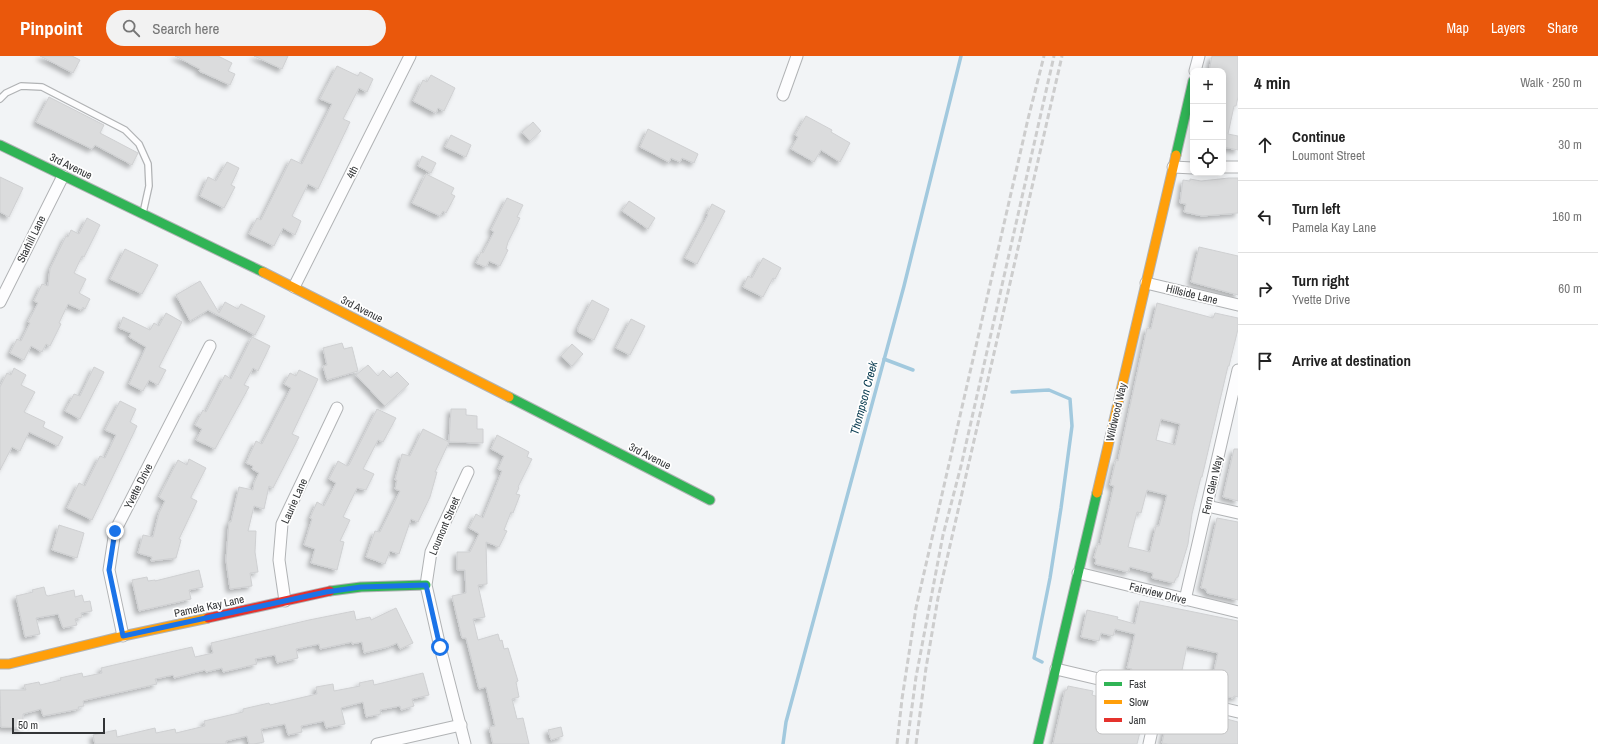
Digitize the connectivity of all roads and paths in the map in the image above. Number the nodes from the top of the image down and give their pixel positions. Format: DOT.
graph roads {
  1 [pos="410,56"];
  2 [pos="797,56"];
  3 [pos="1199,56"];
  4 [pos="1196,68"];
  5 [pos="1190,94"];
  6 [pos="783,95"];
  7 [pos="0,99"];
  8 [pos="0,144"];
  9 [pos="1173,167"];
  10 [pos="1238,167"];
  11 [pos="1190,168"];
  12 [pos="1226,168"];
  13 [pos="63,176"];
  14 [pos="142,215"];
  15 [pos="1146,283"];
  16 [pos="294,288"];
  17 [pos="0,302"];
  18 [pos="1238,306"];
  19 [pos="210,346"];
  20 [pos="1238,370"];
  21 [pos="337,408"];
  22 [pos="1233,413"];
  23 [pos="468,472"];
  24 [pos="710,500"];
  25 [pos="1207,506"];
  26 [pos="1238,513"];
  27 [pos="1078,574"];
  28 [pos="426,585"];
  29 [pos="1186,600"];
  30 [pos="285,602"];
  31 [pos="1238,612"];
  32 [pos="123,636"];
  33 [pos="0,664"];
  34 [pos="1056,669"];
  35 [pos="1096,679"];
  36 [pos="1228,710"];
  37 [pos="1238,712"];
  38 [pos="461,725"];
  39 [pos="1151,734"];
  40 [pos="378,744"];
  41 [pos="465,744"];
  42 [pos="1038,744"];
  43 [pos="1149,744"];
  1 -- 16 [label="street, 4th"];
  2 -- 6 [label="street"];
  3 -- 4 [label="street"];
  5 -- 9 [label="street, Wildwood Way"];
  7 -- 14 [label="lane"];
  8 -- 13 [label="street, 3rd Avenue"];
  9 -- 11 [label="street"];
  9 -- 15 [label="street, Wildwood Way"];
  10 -- 12 [label="street"];
  13 -- 14 [label="street, 3rd Avenue"];
  13 -- 17 [label="street, Starhill Lane"];
  14 -- 16 [label="street, 3rd Avenue"];
  15 -- 18 [label="street, Hillside Lane"];
  15 -- 27 [label="street, Wildwood Way"];
  16 -- 24 [label="street, 3rd Avenue"];
  19 -- 32 [label="street, Yvette Drive"];
  20 -- 22 [label="street, Fern Glen Way"];
  21 -- 30 [label="street, Laurie Lane"];
  22 -- 25 [label="street, Fern Glen Way"];
  23 -- 28 [label="street, Loumont Street"];
  25 -- 26 [label="street"];
  25 -- 29 [label="street, Fern Glen Way"];
  27 -- 29 [label="street, Fairview Drive"];
  27 -- 34 [label="street, Wildwood Way"];
  28 -- 30 [label="street, Pamela Kay Lane"];
  28 -- 38 [label="street, Loumont Street"];
  29 -- 31 [label="street, Fairview Drive"];
  30 -- 32 [label="street, Pamela Kay Lane"];
  32 -- 33 [label="street, Pamela Kay Lane"];
  34 -- 35 [label="street"];
  34 -- 42 [label="street, Wildwood Way"];
  36 -- 37 [label="street"];
  38 -- 40 [label="street"];
  38 -- 41 [label="street, Loumont Street"];
  39 -- 43 [label="street"];
}
